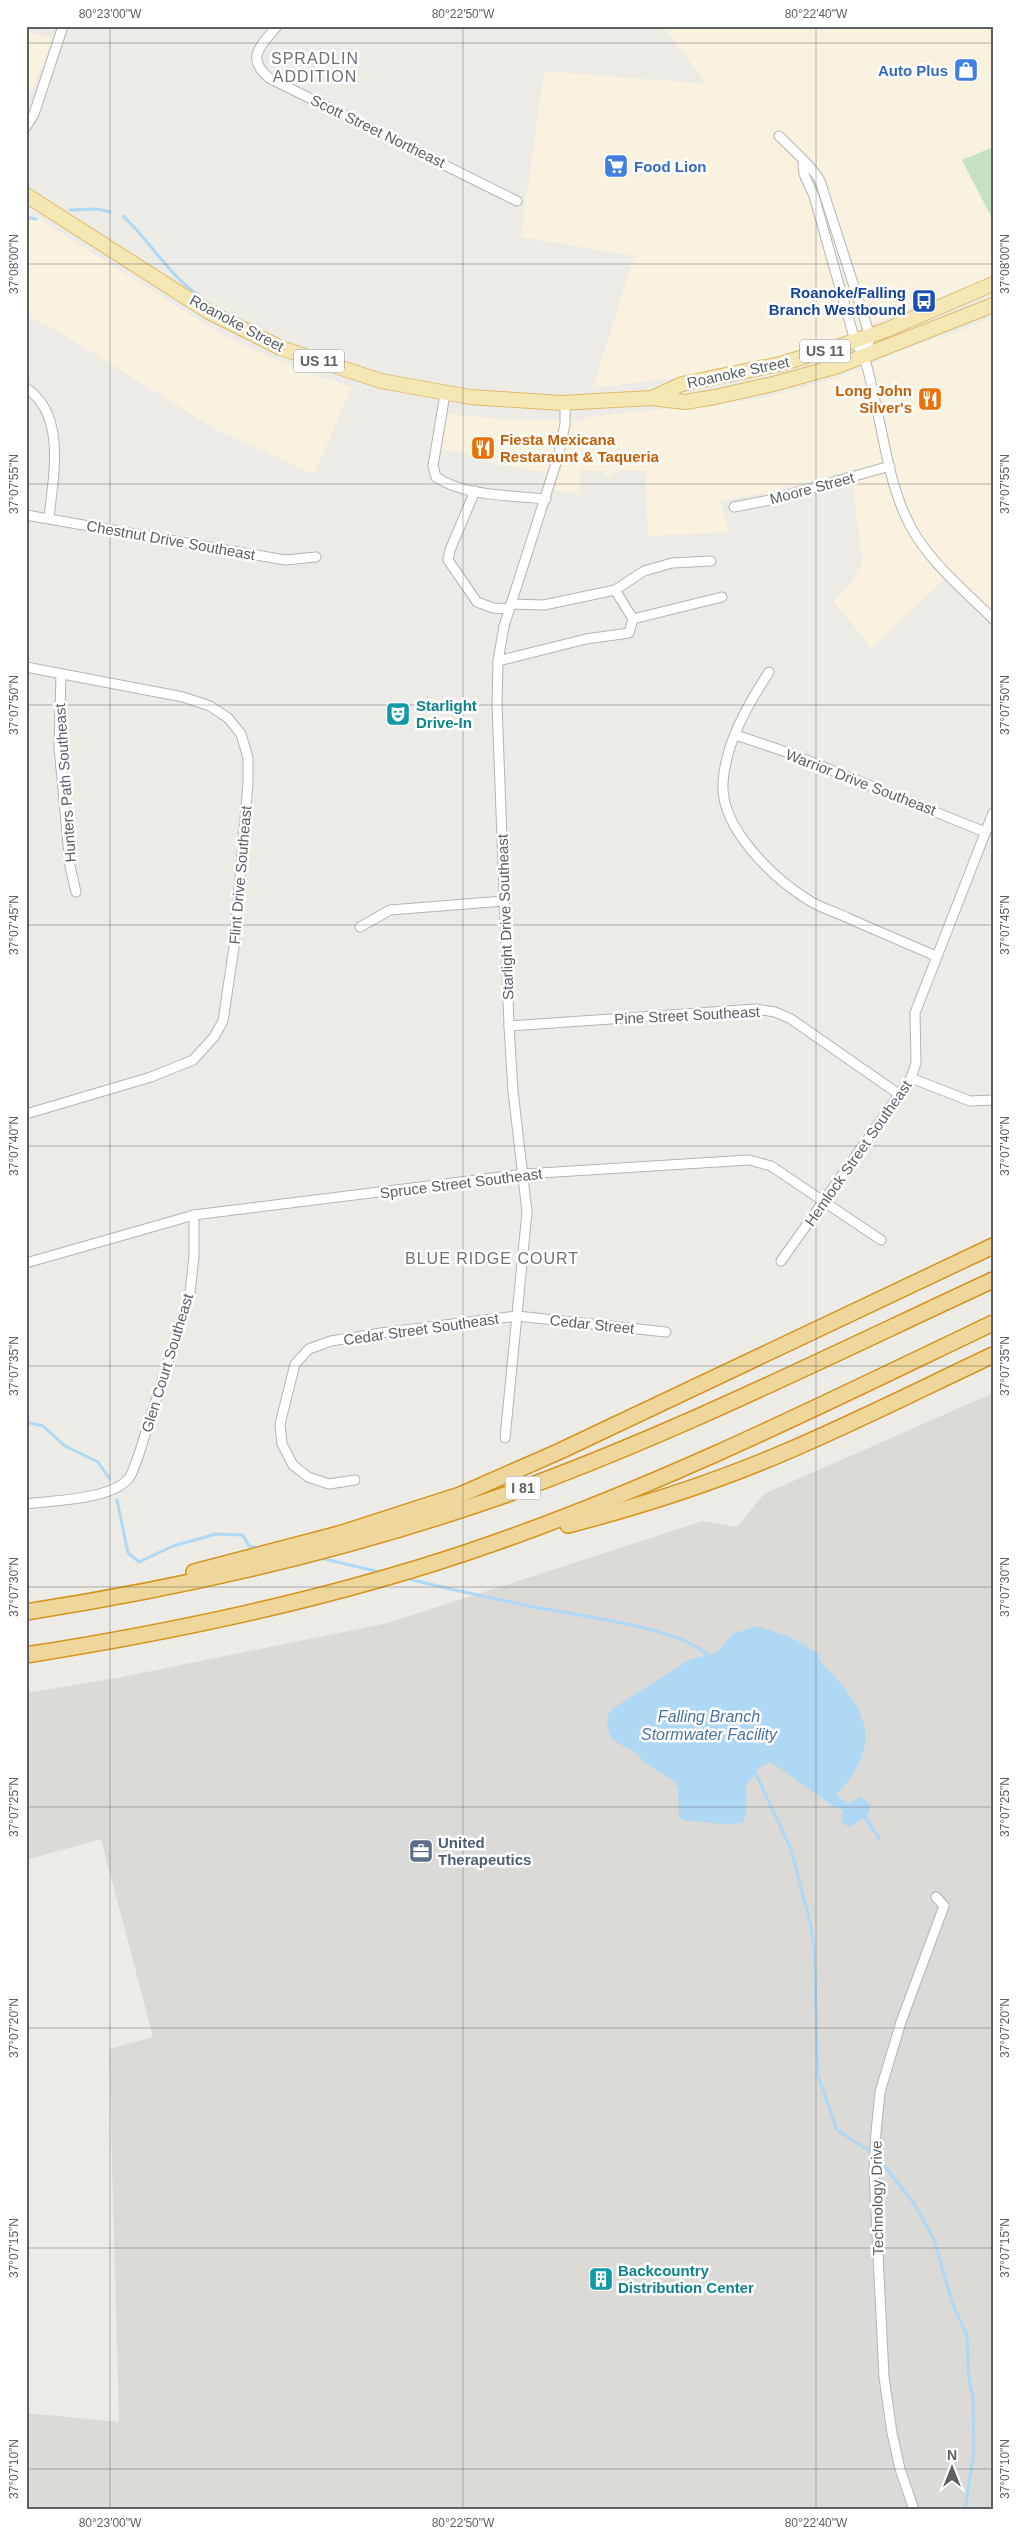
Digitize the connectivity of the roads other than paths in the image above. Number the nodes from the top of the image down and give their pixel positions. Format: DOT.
graph roads {
  1 [pos="63,26"];
  2 [pos="277,26"];
  3 [pos="26,127"];
  4 [pos="779,136"];
  5 [pos="804,163"];
  6 [pos="26,195"];
  7 [pos="517,201"];
  8 [pos="993,284"];
  9 [pos="993,305"];
  10 [pos="870,336"];
  11 [pos="855,341"];
  12 [pos="865,357"];
  13 [pos="26,388"];
  14 [pos="445,394"];
  15 [pos="651,398"];
  16 [pos="565,403"];
  17 [pos="890,466"];
  18 [pos="476,491"];
  19 [pos="546,499"];
  20 [pos="734,507"];
  21 [pos="26,516"];
  22 [pos="49,518"];
  23 [pos="316,557"];
  24 [pos="711,561"];
  25 [pos="615,590"];
  26 [pos="722,598"];
  27 [pos="510,607"];
  28 [pos="633,619"];
  29 [pos="993,619"];
  30 [pos="498,661"];
  31 [pos="26,667"];
  32 [pos="769,672"];
  33 [pos="61,674"];
  34 [pos="736,735"];
  35 [pos="993,813"];
  36 [pos="985,832"];
  37 [pos="76,892"];
  38 [pos="504,901"];
  39 [pos="360,927"];
  40 [pos="936,956"];
  41 [pos="509,1026"];
  42 [pos="911,1078"];
  43 [pos="900,1095"];
  44 [pos="993,1100"];
  45 [pos="26,1114"];
  46 [pos="524,1174"];
  47 [pos="825,1202"];
  48 [pos="194,1215"];
  49 [pos="881,1240"];
  50 [pos="993,1246"];
  51 [pos="781,1261"];
  52 [pos="26,1263"];
  53 [pos="993,1280"];
  54 [pos="517,1316"];
  55 [pos="993,1323"];
  56 [pos="666,1332"];
  57 [pos="993,1355"];
  58 [pos="506,1438"];
  59 [pos="355,1480"];
  60 [pos="26,1504"];
  61 [pos="496,1543"];
  62 [pos="87,1603"];
  63 [pos="26,1612"];
  64 [pos="26,1655"];
  65 [pos="936,1897"];
  66 [pos="914,2510"];
  1 -- 3 [label="street"];
  2 -- 7 [label="street, Scott Street Northeast"];
  4 -- 5 [label="street"];
  5 -- 10 [label="street"];
  5 -- 11 [label="street"];
  6 -- 14 [label="main road, Roanoke Street / US 11"];
  8 -- 10 [label="main road, Roanoke Street / US 11"];
  9 -- 12 [label="main road, Roanoke Street / US 11"];
  10 -- 11 [label="main road, Roanoke Street / US 11"];
  10 -- 12 [label="street"];
  11 -- 12 [label="street"];
  11 -- 15 [label="main road, Roanoke Street / US 11"];
  12 -- 15 [label="main road, Roanoke Street / US 11"];
  12 -- 17 [label="street"];
  13 -- 22 [label="street"];
  14 -- 16 [label="main road, Roanoke Street / US 11"];
  14 -- 18 [label="street"];
  15 -- 16 [label="main road, Roanoke Street / US 11"];
  16 -- 19 [label="street, Starlight Drive Southeast"];
  17 -- 20 [label="street, Moore Street"];
  17 -- 29 [label="street"];
  18 -- 19 [label="street"];
  18 -- 27 [label="street"];
  19 -- 27 [label="street, Starlight Drive Southeast"];
  21 -- 22 [label="street, Chestnut Drive Southeast"];
  22 -- 23 [label="street, Chestnut Drive Southeast"];
  24 -- 25 [label="street"];
  25 -- 27 [label="street"];
  25 -- 28 [label="street"];
  26 -- 28 [label="street"];
  27 -- 30 [label="street, Starlight Drive Southeast"];
  28 -- 30 [label="street"];
  30 -- 38 [label="street, Starlight Drive Southeast"];
  31 -- 33 [label="street, Flint Drive Southeast"];
  32 -- 34 [label="street"];
  33 -- 37 [label="street, Hunters Path Southeast"];
  33 -- 45 [label="street, Flint Drive Southeast"];
  34 -- 36 [label="street, Warrior Drive Southeast"];
  34 -- 40 [label="street"];
  35 -- 36 [label="street, Hemlock Street Southeast"];
  36 -- 40 [label="street, Hemlock Street Southeast"];
  38 -- 39 [label="street"];
  38 -- 41 [label="street, Starlight Drive Southeast"];
  40 -- 42 [label="street, Hemlock Street Southeast"];
  41 -- 43 [label="street, Pine Street Southeast"];
  41 -- 46 [label="street, Starlight Drive Southeast"];
  42 -- 43 [label="street, Hemlock Street Southeast"];
  42 -- 44 [label="street"];
  43 -- 47 [label="street, Hemlock Street Southeast"];
  46 -- 47 [label="street, Spruce Street Southeast"];
  46 -- 48 [label="street, Spruce Street Southeast"];
  46 -- 54 [label="street, Starlight Drive Southeast"];
  47 -- 49 [label="street, Spruce Street Southeast"];
  47 -- 51 [label="street, Hemlock Street Southeast"];
  48 -- 52 [label="street, Spruce Street Southeast"];
  48 -- 60 [label="street, Glen Court Southeast"];
  50 -- 62 [label="highway"];
  53 -- 62 [label="highway, I 81"];
  54 -- 56 [label="street, Cedar Street"];
  54 -- 58 [label="street, Starlight Drive Southeast"];
  54 -- 59 [label="street, Cedar Street Southeast"];
  55 -- 61 [label="highway"];
  57 -- 61 [label="highway"];
  61 -- 64 [label="highway"];
  62 -- 63 [label="highway, I 81"];
  65 -- 66 [label="street, Technology Drive"];
}
